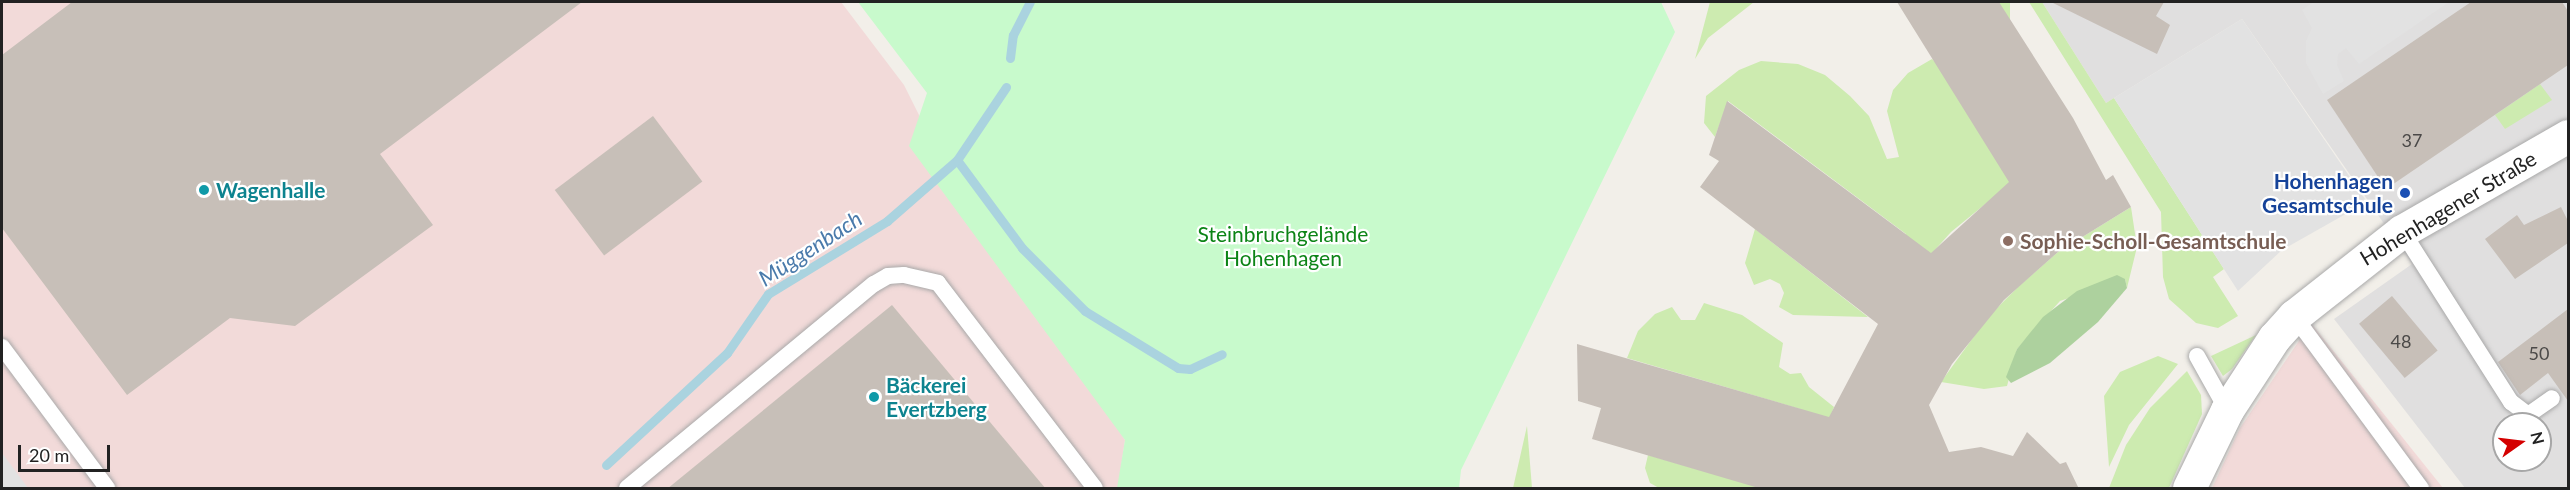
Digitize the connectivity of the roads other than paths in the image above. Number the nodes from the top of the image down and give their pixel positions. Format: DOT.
graph roads {
  1 [pos="2568,136"];
  2 [pos="2402,231"];
  3 [pos="2294,315"];
  4 [pos="2,347"];
  5 [pos="2197,356"];
  6 [pos="2552,398"];
  7 [pos="2227,410"];
  8 [pos="107,489"];
  9 [pos="627,489"];
  10 [pos="1095,489"];
  11 [pos="2189,489"];
  12 [pos="2421,489"];
  1 -- 2 [label="street, Hohenhagener Straße"];
  2 -- 3 [label="street, Hohenhagener Straße"];
  2 -- 6 [label="lane"];
  3 -- 7 [label="street, Hohenhagener Straße"];
  3 -- 12 [label="lane"];
  4 -- 8 [label="lane"];
  5 -- 7 [label="lane"];
  7 -- 11 [label="street, Hohenhagener Straße"];
  9 -- 10 [label="lane"];
}
